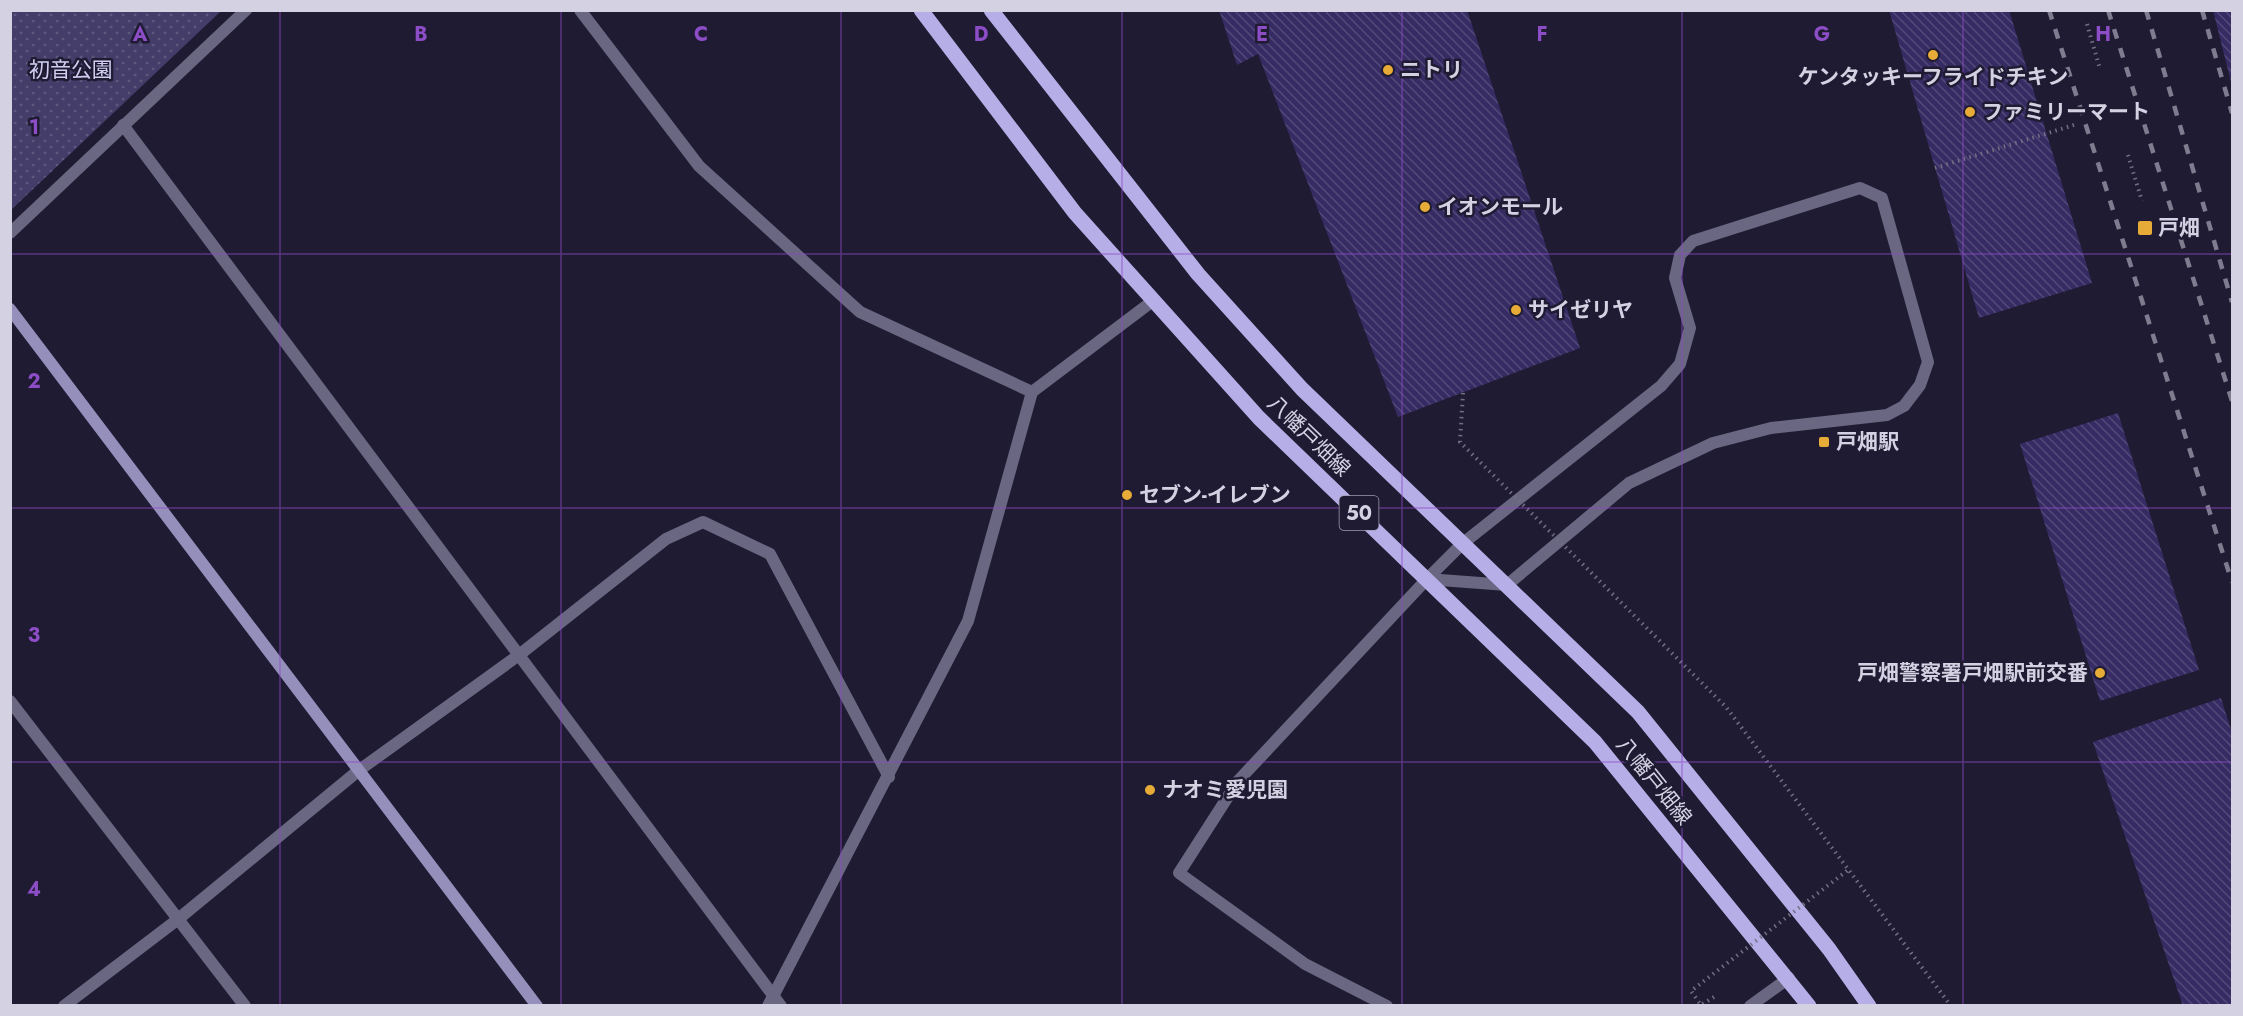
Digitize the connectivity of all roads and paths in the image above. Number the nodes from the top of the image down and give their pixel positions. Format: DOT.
graph roads {
  1 [pos="246,10"];
  2 [pos="580,10"];
  3 [pos="921,10"];
  4 [pos="991,10"];
  5 [pos="2087,24"];
  6 [pos="2100,69"];
  7 [pos="123,125"];
  8 [pos="2074,125"];
  9 [pos="2128,154"];
  10 [pos="1935,168"];
  11 [pos="2142,201"];
  12 [pos="10,233"];
  13 [pos="1154,300"];
  14 [pos="10,309"];
  15 [pos="1032,392"];
  16 [pos="1463,393"];
  17 [pos="1462,544"];
  18 [pos="1427,579"];
  19 [pos="1507,585"];
  20 [pos="519,655"];
  21 [pos="10,701"];
  22 [pos="358,771"];
  23 [pos="888,777"];
  24 [pos="1848,870"];
  25 [pos="177,920"];
  26 [pos="1789,978"];
  27 [pos="1714,997"];
  28 [pos="774,1003"];
  29 [pos="64,1005"];
  30 [pos="245,1005"];
  31 [pos="537,1005"];
  32 [pos="1387,1005"];
  33 [pos="1750,1005"];
  34 [pos="1809,1005"];
  35 [pos="1869,1005"];
  36 [pos="1951,1005"];
  1 -- 7 [label="street"];
  2 -- 15 [label="street"];
  3 -- 13 [label="main road, 八幡戸畑線 / 50"];
  4 -- 17 [label="main road, 八幡戸畑線 / 50"];
  5 -- 6 [label="path"];
  7 -- 12 [label="street"];
  7 -- 20 [label="street"];
  8 -- 10 [label="path"];
  9 -- 11 [label="path"];
  13 -- 15 [label="street"];
  13 -- 18 [label="main road, 八幡戸畑線 / 50"];
  14 -- 22 [label="street"];
  15 -- 23 [label="street"];
  16 -- 24 [label="path, bridge"];
  17 -- 18 [label="street"];
  17 -- 19 [label="main road, 八幡戸畑線 / 50"];
  17 -- 19 [label="street"];
  18 -- 19 [label="street"];
  18 -- 26 [label="main road, 八幡戸畑線 / 50"];
  18 -- 32 [label="street"];
  19 -- 35 [label="main road, 八幡戸畑線 / 50"];
  20 -- 22 [label="street"];
  20 -- 23 [label="street"];
  20 -- 28 [label="street"];
  21 -- 25 [label="street"];
  22 -- 25 [label="street"];
  22 -- 31 [label="street"];
  23 -- 28 [label="street"];
  24 -- 27 [label="path, bridge"];
  24 -- 36 [label="path, bridge"];
  25 -- 29 [label="street"];
  25 -- 30 [label="street"];
  26 -- 33 [label="street"];
  26 -- 34 [label="main road, 八幡戸畑線 / 50"];
}
